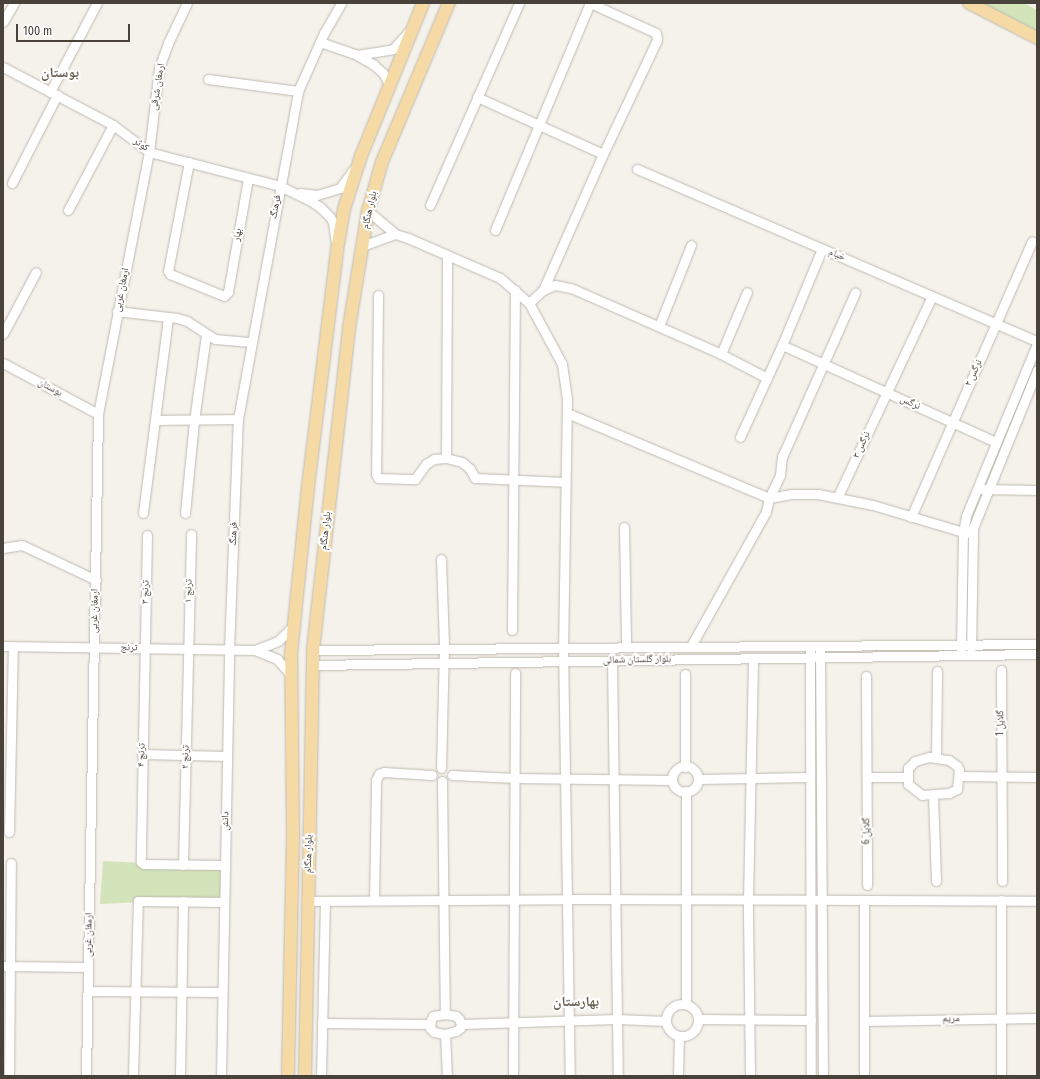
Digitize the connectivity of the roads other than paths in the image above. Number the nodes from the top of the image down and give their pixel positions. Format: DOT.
graph roads {
  1 [pos="14,3"];
  2 [pos="97,3"];
  3 [pos="187,3"];
  4 [pos="341,3"];
  5 [pos="423,3"];
  6 [pos="449,3"];
  7 [pos="519,3"];
  8 [pos="969,3"];
  9 [pos="3,22"];
  10 [pos="412,28"];
  11 [pos="1037,38"];
  12 [pos="320,42"];
  13 [pos="356,55"];
  14 [pos="4,70"];
  15 [pos="208,79"];
  16 [pos="389,84"];
  17 [pos="298,91"];
  18 [pos="53,93"];
  19 [pos="478,97"];
  20 [pos="539,124"];
  21 [pos="113,125"];
  22 [pos="149,152"];
  23 [pos="603,154"];
  24 [pos="361,156"];
  25 [pos="189,162"];
  26 [pos="637,169"];
  27 [pos="248,178"];
  28 [pos="12,183"];
  29 [pos="280,186"];
  30 [pos="293,192"];
  31 [pos="430,206"];
  32 [pos="68,210"];
  33 [pos="368,210"];
  34 [pos="495,230"];
  35 [pos="395,234"];
  36 [pos="1032,241"];
  37 [pos="691,245"];
  38 [pos="362,246"];
  39 [pos="822,249"];
  40 [pos="337,250"];
  41 [pos="447,255"];
  42 [pos="36,272"];
  43 [pos="515,290"];
  44 [pos="543,290"];
  45 [pos="747,292"];
  46 [pos="855,293"];
  47 [pos="378,295"];
  48 [pos="932,296"];
  49 [pos="529,303"];
  50 [pos="117,310"];
  51 [pos="168,318"];
  52 [pos="996,324"];
  53 [pos="659,326"];
  54 [pos="3,334"];
  55 [pos="206,335"];
  56 [pos="1037,341"];
  57 [pos="251,342"];
  58 [pos="1037,344"];
  59 [pos="782,345"];
  60 [pos="721,354"];
  61 [pos="3,363"];
  62 [pos="824,364"];
  63 [pos="1037,370"];
  64 [pos="767,378"];
  65 [pos="887,393"];
  66 [pos="567,413"];
  67 [pos="98,414"];
  68 [pos="238,419"];
  69 [pos="155,420"];
  70 [pos="194,420"];
  71 [pos="952,422"];
  72 [pos="316,427"];
  73 [pos="338,429"];
  74 [pos="740,437"];
  75 [pos="996,442"];
  76 [pos="446,458"];
  77 [pos="514,480"];
  78 [pos="564,482"];
  79 [pos="977,489"];
  80 [pos="987,489"];
  81 [pos="1037,490"];
  82 [pos="769,498"];
  83 [pos="838,498"];
  84 [pos="143,513"];
  85 [pos="185,513"];
  86 [pos="910,517"];
  87 [pos="624,527"];
  88 [pos="963,532"];
  89 [pos="972,533"];
  90 [pos="191,534"];
  91 [pos="147,535"];
  92 [pos="3,548"];
  93 [pos="441,559"];
  94 [pos="96,580"];
  95 [pos="293,626"];
  96 [pos="512,630"];
  97 [pos="961,644"];
  98 [pos="971,644"];
  99 [pos="1037,644"];
  100 [pos="810,645"];
  101 [pos="820,645"];
  102 [pos="3,646"];
  103 [pos="563,646"];
  104 [pos="691,646"];
  105 [pos="706,646"];
  106 [pos="13,647"];
  107 [pos="444,647"];
  108 [pos="626,647"];
  109 [pos="95,648"];
  110 [pos="144,648"];
  111 [pos="188,649"];
  112 [pos="338,649"];
  113 [pos="229,650"];
  114 [pos="255,650"];
  115 [pos="313,650"];
  116 [pos="961,654"];
  117 [pos="971,654"];
  118 [pos="1037,654"];
  119 [pos="810,657"];
  120 [pos="820,657"];
  121 [pos="753,658"];
  122 [pos="706,659"];
  123 [pos="612,660"];
  124 [pos="565,661"];
  125 [pos="443,664"];
  126 [pos="313,665"];
  127 [pos="341,665"];
  128 [pos="1001,670"];
  129 [pos="937,671"];
  130 [pos="515,673"];
  131 [pos="290,674"];
  132 [pos="685,674"];
  133 [pos="866,676"];
  134 [pos="142,754"];
  135 [pos="186,755"];
  136 [pos="227,756"];
  137 [pos="936,757"];
  138 [pos="685,767"];
  139 [pos="442,768"];
  140 [pos="432,775"];
  141 [pos="452,775"];
  142 [pos="959,776"];
  143 [pos="1001,776"];
  144 [pos="810,777"];
  145 [pos="907,777"];
  146 [pos="1037,777"];
  147 [pos="514,778"];
  148 [pos="566,778"];
  149 [pos="614,778"];
  150 [pos="750,778"];
  151 [pos="867,778"];
  152 [pos="699,779"];
  153 [pos="672,780"];
  154 [pos="442,781"];
  155 [pos="686,792"];
  156 [pos="933,795"];
  157 [pos="9,832"];
  158 [pos="12,863"];
  159 [pos="183,865"];
  160 [pos="225,865"];
  161 [pos="936,881"];
  162 [pos="1002,881"];
  163 [pos="867,885"];
  164 [pos="568,899"];
  165 [pos="615,899"];
  166 [pos="374,900"];
  167 [pos="443,900"];
  168 [pos="514,900"];
  169 [pos="686,900"];
  170 [pos="748,900"];
  171 [pos="810,900"];
  172 [pos="822,900"];
  173 [pos="864,900"];
  174 [pos="1001,900"];
  175 [pos="183,901"];
  176 [pos="308,901"];
  177 [pos="325,901"];
  178 [pos="1037,901"];
  179 [pos="224,902"];
  180 [pos="7,966"];
  181 [pos="88,967"];
  182 [pos="88,991"];
  183 [pos="135,991"];
  184 [pos="180,992"];
  185 [pos="222,992"];
  186 [pos="686,1004"];
  187 [pos="445,1014"];
  188 [pos="698,1018"];
  189 [pos="1002,1018"];
  190 [pos="1037,1018"];
  191 [pos="617,1019"];
  192 [pos="751,1019"];
  193 [pos="569,1020"];
  194 [pos="811,1020"];
  195 [pos="514,1021"];
  196 [pos="666,1021"];
  197 [pos="864,1021"];
  198 [pos="322,1023"];
  199 [pos="429,1024"];
  200 [pos="461,1024"];
  201 [pos="306,1027"];
  202 [pos="289,1028"];
  203 [pos="445,1034"];
  204 [pos="678,1036"];
  205 [pos="9,1076"];
  206 [pos="86,1076"];
  207 [pos="133,1076"];
  208 [pos="180,1076"];
  209 [pos="221,1076"];
  210 [pos="288,1076"];
  211 [pos="305,1076"];
  212 [pos="321,1076"];
  213 [pos="447,1076"];
  214 [pos="513,1076"];
  215 [pos="570,1076"];
  216 [pos="618,1076"];
  217 [pos="678,1076"];
  218 [pos="750,1076"];
  219 [pos="811,1076"];
  220 [pos="824,1076"];
  221 [pos="864,1076"];
  222 [pos="1001,1076"];
  1 -- 9 [label="street"];
  2 -- 18 [label="street"];
  3 -- 22 [label="street, ارمغان شرقی"];
  4 -- 12 [label="street, فرهنگ"];
  5 -- 10 [label="main road, بلوار هنگام"];
  6 -- 33 [label="main road, بلوار هنگام"];
  7 -- 19 [label="street"];
  8 -- 11 [label="main road"];
  10 -- 13 [label="street"];
  10 -- 16 [label="main road, بلوار هنگام"];
  12 -- 13 [label="street"];
  12 -- 17 [label="street, فرهنگ"];
  13 -- 16 [label="street"];
  14 -- 18 [label="street, کوثر"];
  15 -- 17 [label="street"];
  16 -- 24 [label="main road, بلوار هنگام"];
  17 -- 29 [label="street, فرهنگ"];
  18 -- 21 [label="street, کوثر"];
  18 -- 28 [label="street"];
  19 -- 20 [label="street"];
  19 -- 31 [label="street"];
  20 -- 23 [label="street"];
  20 -- 23 [label="street"];
  20 -- 34 [label="street"];
  21 -- 22 [label="street, کوثر"];
  21 -- 32 [label="street"];
  22 -- 25 [label="street, کوثر"];
  22 -- 50 [label="street, ارمغان غربی"];
  23 -- 44 [label="street"];
  24 -- 30 [label="street, کوثر"];
  24 -- 40 [label="main road, بلوار هنگام"];
  25 -- 27 [label="street, کوثر"];
  25 -- 27 [label="street, بهار"];
  26 -- 39 [label="street, خیام"];
  27 -- 29 [label="street, کوثر"];
  29 -- 30 [label="street, کوثر"];
  29 -- 57 [label="street, فرهنگ"];
  30 -- 40 [label="street, کوثر"];
  33 -- 35 [label="street"];
  33 -- 38 [label="main road, بلوار هنگام"];
  35 -- 38 [label="street"];
  35 -- 41 [label="street"];
  36 -- 52 [label="street, نرگس ۲"];
  37 -- 53 [label="street"];
  38 -- 73 [label="main road, بلوار هنگام"];
  39 -- 48 [label="street, خیام"];
  39 -- 59 [label="street"];
  40 -- 72 [label="main road, بلوار هنگام"];
  41 -- 43 [label="street"];
  41 -- 76 [label="street"];
  42 -- 54 [label="street"];
  43 -- 49 [label="street"];
  43 -- 77 [label="street"];
  44 -- 49 [label="street"];
  44 -- 53 [label="street"];
  45 -- 60 [label="street"];
  46 -- 62 [label="street"];
  47 -- 76 [label="street"];
  48 -- 52 [label="street, خیام"];
  48 -- 65 [label="street, نرگس ۳"];
  49 -- 66 [label="street"];
  50 -- 51 [label="street"];
  50 -- 67 [label="street, ارمغان غربی"];
  51 -- 55 [label="street"];
  51 -- 69 [label="street"];
  52 -- 56 [label="street, خیام"];
  52 -- 71 [label="street, نرگس ۲"];
  53 -- 60 [label="street"];
  55 -- 57 [label="street"];
  55 -- 70 [label="street"];
  57 -- 68 [label="street, فرهنگ"];
  58 -- 75 [label="street"];
  59 -- 62 [label="street, نرگس"];
  59 -- 64 [label="street"];
  60 -- 64 [label="street"];
  61 -- 67 [label="street, بوستان"];
  62 -- 65 [label="street, نرگس"];
  62 -- 82 [label="street"];
  63 -- 80 [label="street"];
  64 -- 74 [label="street"];
  65 -- 71 [label="street, نرگس"];
  65 -- 83 [label="street, نرگس ۳"];
  66 -- 78 [label="street"];
  66 -- 82 [label="street"];
  67 -- 94 [label="street, ارمغان غربی"];
  68 -- 70 [label="street"];
  68 -- 113 [label="street, فرهنگ"];
  69 -- 70 [label="street"];
  69 -- 84 [label="street"];
  70 -- 85 [label="street"];
  71 -- 75 [label="street, نرگس"];
  71 -- 86 [label="street, نرگس ۲"];
  72 -- 73 [label="main road"];
  72 -- 95 [label="main road, بلوار هنگام"];
  73 -- 115 [label="main road, بلوار هنگام"];
  75 -- 79 [label="street"];
  76 -- 77 [label="street"];
  77 -- 78 [label="street"];
  77 -- 96 [label="street"];
  78 -- 103 [label="street"];
  79 -- 80 [label="street"];
  79 -- 88 [label="street"];
  80 -- 81 [label="street"];
  80 -- 89 [label="street"];
  82 -- 83 [label="street"];
  82 -- 104 [label="street"];
  83 -- 86 [label="street"];
  86 -- 88 [label="street"];
  87 -- 108 [label="street"];
  88 -- 89 [label="street"];
  88 -- 97 [label="street"];
  89 -- 98 [label="street"];
  90 -- 111 [label="street, ترنج ۱"];
  91 -- 110 [label="street, ترنج ۳"];
  92 -- 94 [label="street"];
  93 -- 107 [label="street"];
  94 -- 109 [label="street, ارمغان غربی"];
  95 -- 114 [label="street"];
  95 -- 131 [label="main road, بلوار هنگام"];
  97 -- 98 [label="street, بلوار گلستان شمالی"];
  97 -- 101 [label="street, بلوار گلستان شمالی"];
  97 -- 116 [label="street"];
  98 -- 99 [label="street, بلوار گلستان شمالی"];
  98 -- 117 [label="street"];
  100 -- 101 [label="street, بلوار گلستان شمالی"];
  100 -- 105 [label="street, بلوار گلستان شمالی"];
  100 -- 119 [label="street"];
  101 -- 120 [label="street"];
  102 -- 106 [label="street, ترنج"];
  103 -- 107 [label="street, بلوار گلستان شمالی"];
  103 -- 108 [label="street, بلوار گلستان شمالی"];
  103 -- 124 [label="street"];
  104 -- 105 [label="street, بلوار گلستان شمالی"];
  104 -- 108 [label="street, بلوار گلستان شمالی"];
  105 -- 122 [label="street"];
  106 -- 109 [label="street, ترنج"];
  106 -- 157 [label="street"];
  107 -- 112 [label="street, بلوار گلستان شمالی"];
  107 -- 125 [label="street"];
  109 -- 110 [label="street, ترنج"];
  109 -- 181 [label="street, ارمغان غربی"];
  110 -- 111 [label="street, ترنج"];
  110 -- 134 [label="street, ترنج ۴"];
  111 -- 113 [label="street, ترنج"];
  111 -- 135 [label="street, ترنج ۲"];
  112 -- 115 [label="street, بلوار گلستان شمالی"];
  112 -- 127 [label="street"];
  113 -- 114 [label="street, ترنج"];
  113 -- 136 [label="street, دانش"];
  114 -- 131 [label="street"];
  115 -- 126 [label="main road, بلوار هنگام"];
  116 -- 117 [label="street, بلوار گلستان شمالی"];
  116 -- 120 [label="street, بلوار گلستان شمالی"];
  117 -- 118 [label="street, بلوار گلستان شمالی"];
  119 -- 120 [label="street, بلوار گلستان شمالی"];
  119 -- 121 [label="street, بلوار گلستان شمالی"];
  119 -- 144 [label="street"];
  120 -- 172 [label="street"];
  121 -- 122 [label="street, بلوار گلستان شمالی"];
  121 -- 150 [label="street"];
  122 -- 123 [label="street, بلوار گلستان شمالی"];
  123 -- 124 [label="street, بلوار گلستان شمالی"];
  123 -- 149 [label="street"];
  124 -- 125 [label="street, بلوار گلستان شمالی"];
  124 -- 148 [label="street"];
  125 -- 127 [label="street, بلوار گلستان شمالی"];
  125 -- 139 [label="street"];
  126 -- 127 [label="street, بلوار گلستان شمالی"];
  126 -- 176 [label="main road, بلوار هنگام"];
  128 -- 143 [label="street, گلایل 1"];
  129 -- 137 [label="street"];
  130 -- 147 [label="street"];
  131 -- 202 [label="main road, بلوار هنگام"];
  132 -- 138 [label="street"];
  133 -- 151 [label="street, گلایل 6"];
  134 -- 135 [label="street"];
  134 -- 159 [label="street, ترنج ۴"];
  135 -- 136 [label="street"];
  135 -- 159 [label="street, ترنج ۲"];
  136 -- 160 [label="street, دانش"];
  137 -- 142 [label="street"];
  137 -- 145 [label="street"];
  138 -- 152 [label="street"];
  138 -- 153 [label="street"];
  139 -- 140 [label="street"];
  139 -- 141 [label="street"];
  140 -- 154 [label="street"];
  140 -- 166 [label="street"];
  141 -- 147 [label="street"];
  141 -- 154 [label="street"];
  142 -- 143 [label="street"];
  142 -- 156 [label="street"];
  143 -- 146 [label="street"];
  143 -- 162 [label="street, گلایل 1"];
  144 -- 150 [label="street"];
  144 -- 171 [label="street"];
  145 -- 151 [label="street"];
  145 -- 156 [label="street"];
  147 -- 148 [label="street"];
  147 -- 168 [label="street"];
  148 -- 149 [label="street"];
  148 -- 164 [label="street"];
  149 -- 153 [label="street"];
  149 -- 165 [label="street"];
  150 -- 152 [label="street"];
  150 -- 170 [label="street"];
  151 -- 163 [label="street, گلایل 6"];
  152 -- 155 [label="street"];
  153 -- 155 [label="street"];
  154 -- 167 [label="street"];
  155 -- 169 [label="street"];
  156 -- 161 [label="street"];
  158 -- 180 [label="street"];
  159 -- 160 [label="street"];
  160 -- 179 [label="street, دانش"];
  164 -- 165 [label="street"];
  164 -- 168 [label="street"];
  164 -- 193 [label="street"];
  165 -- 169 [label="street"];
  165 -- 191 [label="street"];
  166 -- 167 [label="street"];
  166 -- 177 [label="street"];
  167 -- 168 [label="street"];
  167 -- 187 [label="street"];
  168 -- 195 [label="street"];
  169 -- 170 [label="street"];
  169 -- 186 [label="street"];
  170 -- 171 [label="street"];
  170 -- 192 [label="street"];
  171 -- 172 [label="street"];
  171 -- 194 [label="street"];
  172 -- 173 [label="street"];
  172 -- 220 [label="street"];
  173 -- 174 [label="street"];
  173 -- 197 [label="street"];
  174 -- 178 [label="street"];
  174 -- 189 [label="street"];
  175 -- 179 [label="street"];
  175 -- 183 [label="street"];
  175 -- 184 [label="street"];
  176 -- 177 [label="street"];
  176 -- 201 [label="main road, بلوار هنگام"];
  177 -- 198 [label="street"];
  179 -- 185 [label="street, دانش"];
  180 -- 181 [label="street"];
  180 -- 205 [label="street"];
  181 -- 182 [label="street, ارمغان غربی"];
  182 -- 183 [label="street"];
  182 -- 206 [label="street, ارمغان غربی"];
  183 -- 184 [label="street"];
  183 -- 207 [label="street"];
  184 -- 185 [label="street"];
  184 -- 208 [label="street"];
  185 -- 209 [label="street, دانش"];
  186 -- 188 [label="street"];
  186 -- 196 [label="street"];
  187 -- 199 [label="street"];
  187 -- 200 [label="street"];
  188 -- 192 [label="street"];
  188 -- 204 [label="street"];
  189 -- 190 [label="street, مریم"];
  189 -- 197 [label="street, مریم"];
  189 -- 222 [label="street"];
  191 -- 193 [label="street"];
  191 -- 196 [label="street"];
  191 -- 216 [label="street"];
  192 -- 194 [label="street"];
  192 -- 218 [label="street"];
  193 -- 195 [label="street"];
  193 -- 215 [label="street"];
  194 -- 219 [label="street"];
  195 -- 200 [label="street"];
  195 -- 214 [label="street"];
  196 -- 204 [label="street"];
  197 -- 221 [label="street"];
  198 -- 199 [label="street"];
  198 -- 212 [label="street"];
  199 -- 203 [label="street"];
  200 -- 203 [label="street"];
  201 -- 202 [label="main road"];
  201 -- 211 [label="main road, بلوار هنگام"];
  202 -- 210 [label="main road, بلوار هنگام"];
  203 -- 213 [label="street"];
  204 -- 217 [label="street"];
}
